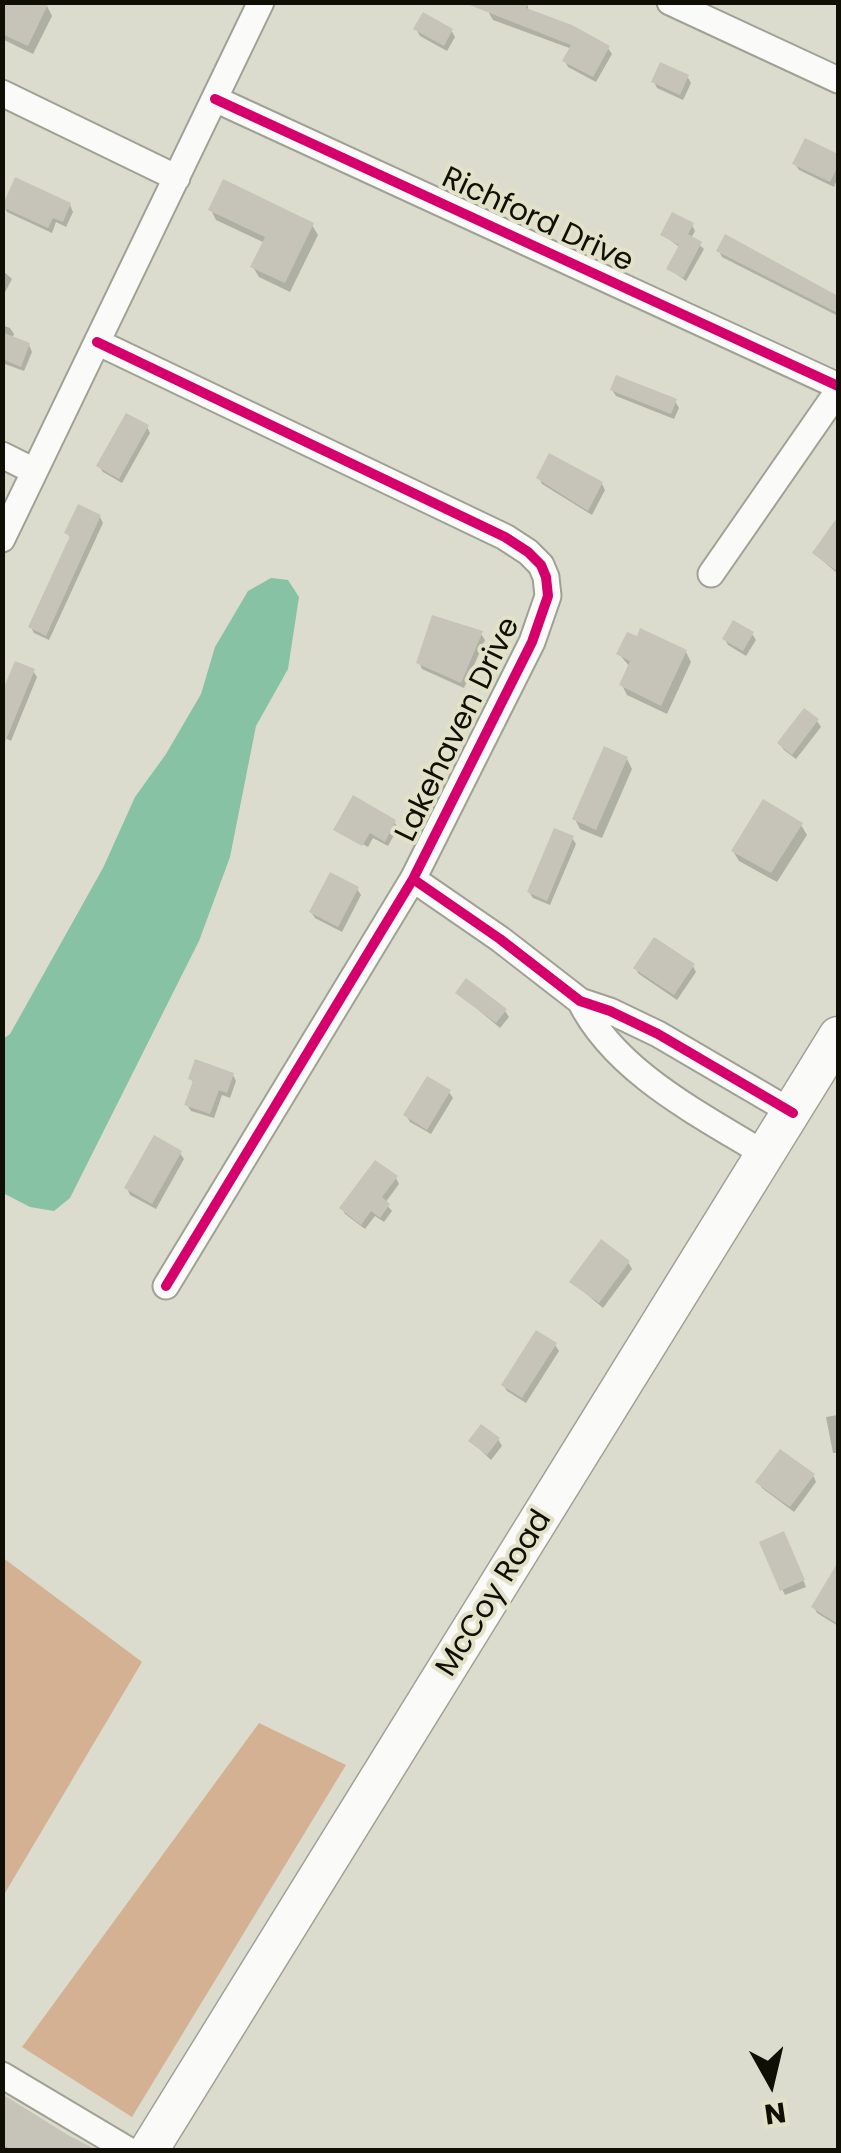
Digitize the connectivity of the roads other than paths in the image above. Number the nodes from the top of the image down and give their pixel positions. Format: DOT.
graph roads {
  1 [pos="261,2"];
  2 [pos="670,2"];
  3 [pos="838,80"];
  4 [pos="2,93"];
  5 [pos="215,99"];
  6 [pos="177,178"];
  7 [pos="97,342"];
  8 [pos="838,389"];
  9 [pos="2,455"];
  10 [pos="34,470"];
  11 [pos="2,539"];
  12 [pos="711,574"];
  13 [pos="413,879"];
  14 [pos="580,1001"];
  15 [pos="838,1036"];
  16 [pos="793,1113"];
  17 [pos="766,1155"];
  18 [pos="166,1286"];
  19 [pos="2,2075"];
  20 [pos="128,2150"];
  21 [pos="150,2150"];
  1 -- 5 [label="street"];
  2 -- 3 [label="street"];
  4 -- 6 [label="street"];
  5 -- 6 [label="street"];
  5 -- 8 [label="street, Richford Drive"];
  6 -- 7 [label="street"];
  7 -- 10 [label="street"];
  7 -- 13 [label="street, Lakehaven Drive"];
  8 -- 12 [label="street"];
  9 -- 10 [label="street"];
  10 -- 11 [label="street"];
  13 -- 14 [label="street"];
  13 -- 18 [label="street, Lakehaven Drive"];
  14 -- 16 [label="street"];
  14 -- 17 [label="street"];
  15 -- 16 [label="main road, McCoy Road"];
  16 -- 17 [label="main road, McCoy Road"];
  17 -- 21 [label="main road, McCoy Road"];
  19 -- 20 [label="street"];
}
